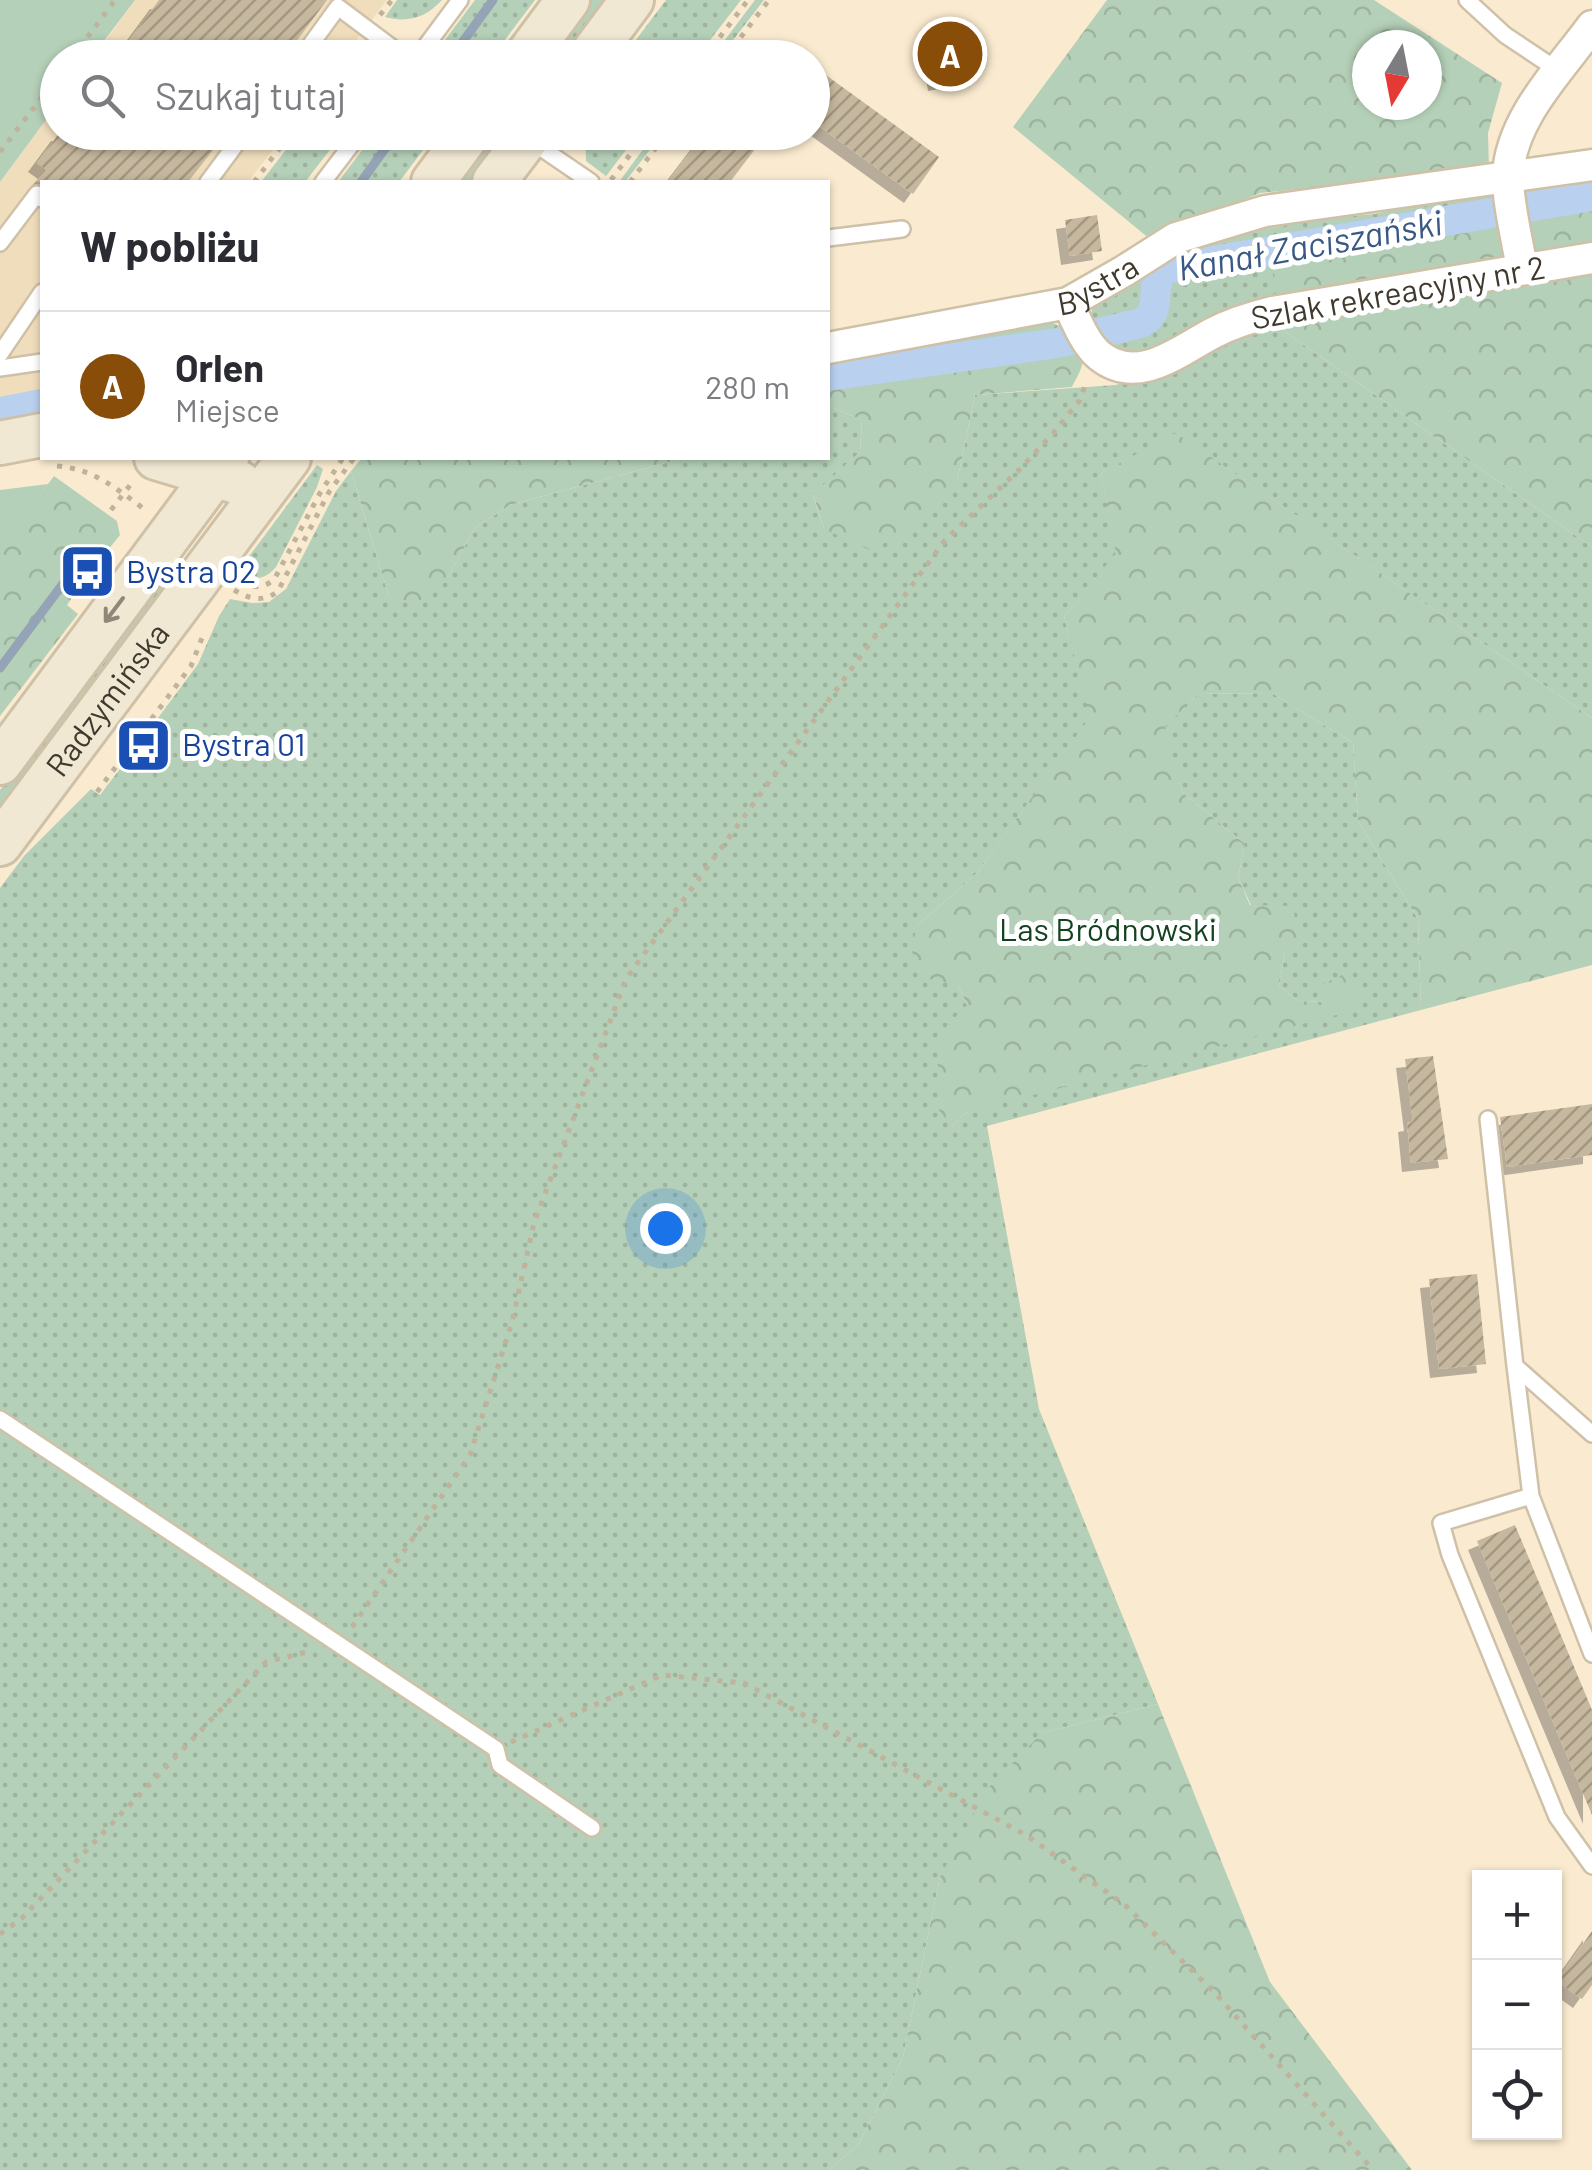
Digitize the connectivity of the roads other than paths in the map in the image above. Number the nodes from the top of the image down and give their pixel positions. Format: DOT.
graph roads {
  1 [pos="460,0"];
  2 [pos="568,0"];
  3 [pos="632,0"];
  4 [pos="1467,0"];
  5 [pos="341,4"];
  6 [pos="1592,26"];
  7 [pos="314,40"];
  8 [pos="384,40"];
  9 [pos="430,40"];
  10 [pos="538,40"];
  11 [pos="602,40"];
  12 [pos="1558,72"];
  13 [pos="232,150"];
  14 [pos="347,150"];
  15 [pos="456,150"];
  16 [pos="519,150"];
  17 [pos="549,150"];
  18 [pos="1592,165"];
  19 [pos="209,180"];
  20 [pos="324,180"];
  21 [pos="434,180"];
  22 [pos="496,180"];
  23 [pos="588,180"];
  24 [pos="1509,186"];
  25 [pos="40,197"];
  26 [pos="902,230"];
  27 [pos="830,238"];
  28 [pos="0,243"];
  29 [pos="1592,258"];
  30 [pos="1522,269"];
  31 [pos="40,295"];
  32 [pos="1068,303"];
  33 [pos="830,348"];
  34 [pos="0,354"];
  35 [pos="40,362"];
  36 [pos="0,368"];
  37 [pos="149,463"];
  38 [pos="248,468"];
  39 [pos="159,521"];
  40 [pos="0,763"];
  41 [pos="0,844"];
  42 [pos="1488,1119"];
  43 [pos="1515,1366"];
  44 [pos="0,1419"];
  45 [pos="1592,1434"];
  46 [pos="1531,1496"];
  47 [pos="1592,1654"];
  48 [pos="592,1828"];
  49 [pos="1592,1866"];
  1 -- 9 [label="lane"];
  2 -- 10 [label="main road"];
  3 -- 11 [label="main road"];
  4 -- 12 [label="lane"];
  5 -- 7 [label="lane"];
  5 -- 8 [label="lane"];
  6 -- 12 [label="street"];
  12 -- 24 [label="street"];
  13 -- 19 [label="lane"];
  14 -- 20 [label="lane"];
  15 -- 21 [label="main road"];
  16 -- 22 [label="main road"];
  17 -- 23 [label="lane"];
  18 -- 24 [label="street, Bystra"];
  24 -- 30 [label="street"];
  24 -- 32 [label="street, Bystra"];
  25 -- 28 [label="lane"];
  26 -- 27 [label="lane"];
  29 -- 30 [label="street, Szlak rekreacyjny nr 2"];
  30 -- 32 [label="street, Szlak rekreacyjny nr 2"];
  31 -- 34 [label="lane"];
  32 -- 33 [label="street, Bystra"];
  35 -- 36 [label="lane"];
  37 -- 38 [label="main road"];
  37 -- 39 [label="main road"];
  38 -- 39 [label="main road, Radzymińska"];
  38 -- 41 [label="main road, Radzymińska"];
  39 -- 40 [label="main road, Radzymińska, one-way"];
  42 -- 43 [label="lane"];
  43 -- 45 [label="lane"];
  43 -- 46 [label="lane"];
  44 -- 48 [label="lane"];
  46 -- 47 [label="lane"];
  46 -- 49 [label="lane"];
}
